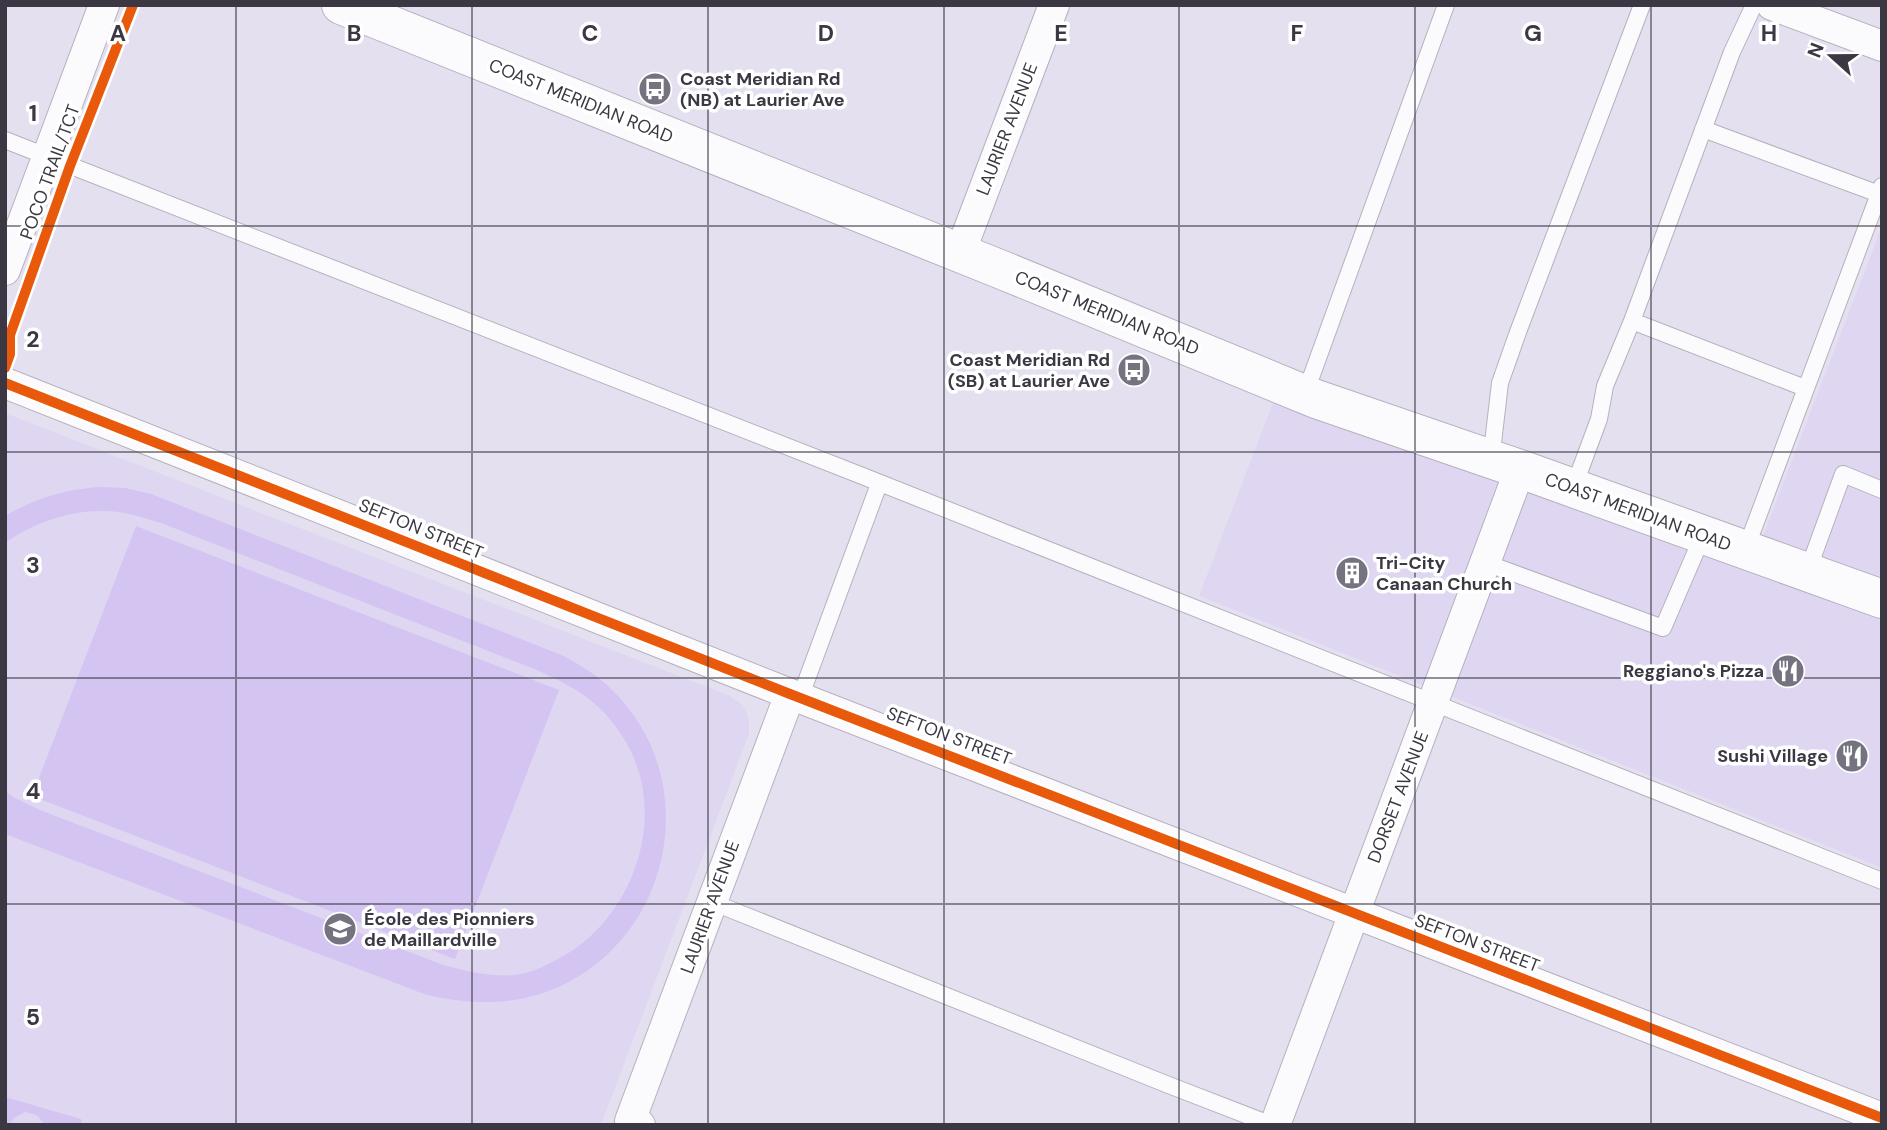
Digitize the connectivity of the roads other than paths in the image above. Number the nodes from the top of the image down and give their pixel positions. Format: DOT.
graph roads {
  1 [pos="104,5"];
  2 [pos="341,5"];
  3 [pos="1054,5"];
  4 [pos="1446,5"];
  5 [pos="1642,5"];
  6 [pos="1754,5"];
  7 [pos="1772,5"];
  8 [pos="1882,46"];
  9 [pos="1703,129"];
  10 [pos="5,140"];
  11 [pos="47,157"];
  12 [pos="1880,190"];
  13 [pos="960,253"];
  14 [pos="5,270"];
  15 [pos="1632,321"];
  16 [pos="5,383"];
  17 [pos="1805,388"];
  18 [pos="1305,394"];
  19 [pos="1505,465"];
  20 [pos="879,484"];
  21 [pos="1573,489"];
  22 [pos="1882,490"];
  23 [pos="1703,535"];
  24 [pos="1745,551"];
  25 [pos="1486,563"];
  26 [pos="1807,573"];
  27 [pos="1882,599"];
  28 [pos="795,696"];
  29 [pos="1434,703"];
  30 [pos="1882,881"];
  31 [pos="712,902"];
  32 [pos="1353,914"];
  33 [pos="1882,1118"];
  34 [pos="633,1123"];
  35 [pos="1274,1125"];
  1 -- 11 [label="street"];
  2 -- 13 [label="main road, COAST MERIDIAN ROAD"];
  3 -- 13 [label="street, LAURIER AVENUE"];
  4 -- 18 [label="lane"];
  5 -- 19 [label="lane"];
  6 -- 9 [label="lane"];
  7 -- 8 [label="street"];
  9 -- 12 [label="lane"];
  9 -- 15 [label="lane"];
  10 -- 11 [label="lane"];
  11 -- 14 [label="street"];
  11 -- 20 [label="lane"];
  12 -- 17 [label="lane"];
  13 -- 18 [label="main road, COAST MERIDIAN ROAD"];
  15 -- 17 [label="lane"];
  15 -- 21 [label="lane"];
  16 -- 28 [label="street, SEFTON STREET"];
  17 -- 24 [label="lane"];
  18 -- 19 [label="main road, COAST MERIDIAN ROAD"];
  19 -- 21 [label="main road, COAST MERIDIAN ROAD"];
  19 -- 25 [label="street, DORSET AVENUE"];
  20 -- 28 [label="lane"];
  20 -- 29 [label="lane"];
  21 -- 23 [label="main road, COAST MERIDIAN ROAD"];
  22 -- 26 [label="lane"];
  23 -- 24 [label="main road, COAST MERIDIAN ROAD"];
  23 -- 25 [label="lane"];
  24 -- 26 [label="main road, COAST MERIDIAN ROAD"];
  25 -- 29 [label="street, DORSET AVENUE"];
  26 -- 27 [label="main road, COAST MERIDIAN ROAD"];
  28 -- 31 [label="street, LAURIER AVENUE"];
  28 -- 32 [label="street, SEFTON STREET"];
  29 -- 30 [label="lane"];
  29 -- 32 [label="street, DORSET AVENUE"];
  31 -- 34 [label="street, LAURIER AVENUE"];
  31 -- 35 [label="lane"];
  32 -- 33 [label="street, SEFTON STREET"];
  32 -- 35 [label="street, DORSET AVENUE"];
}
